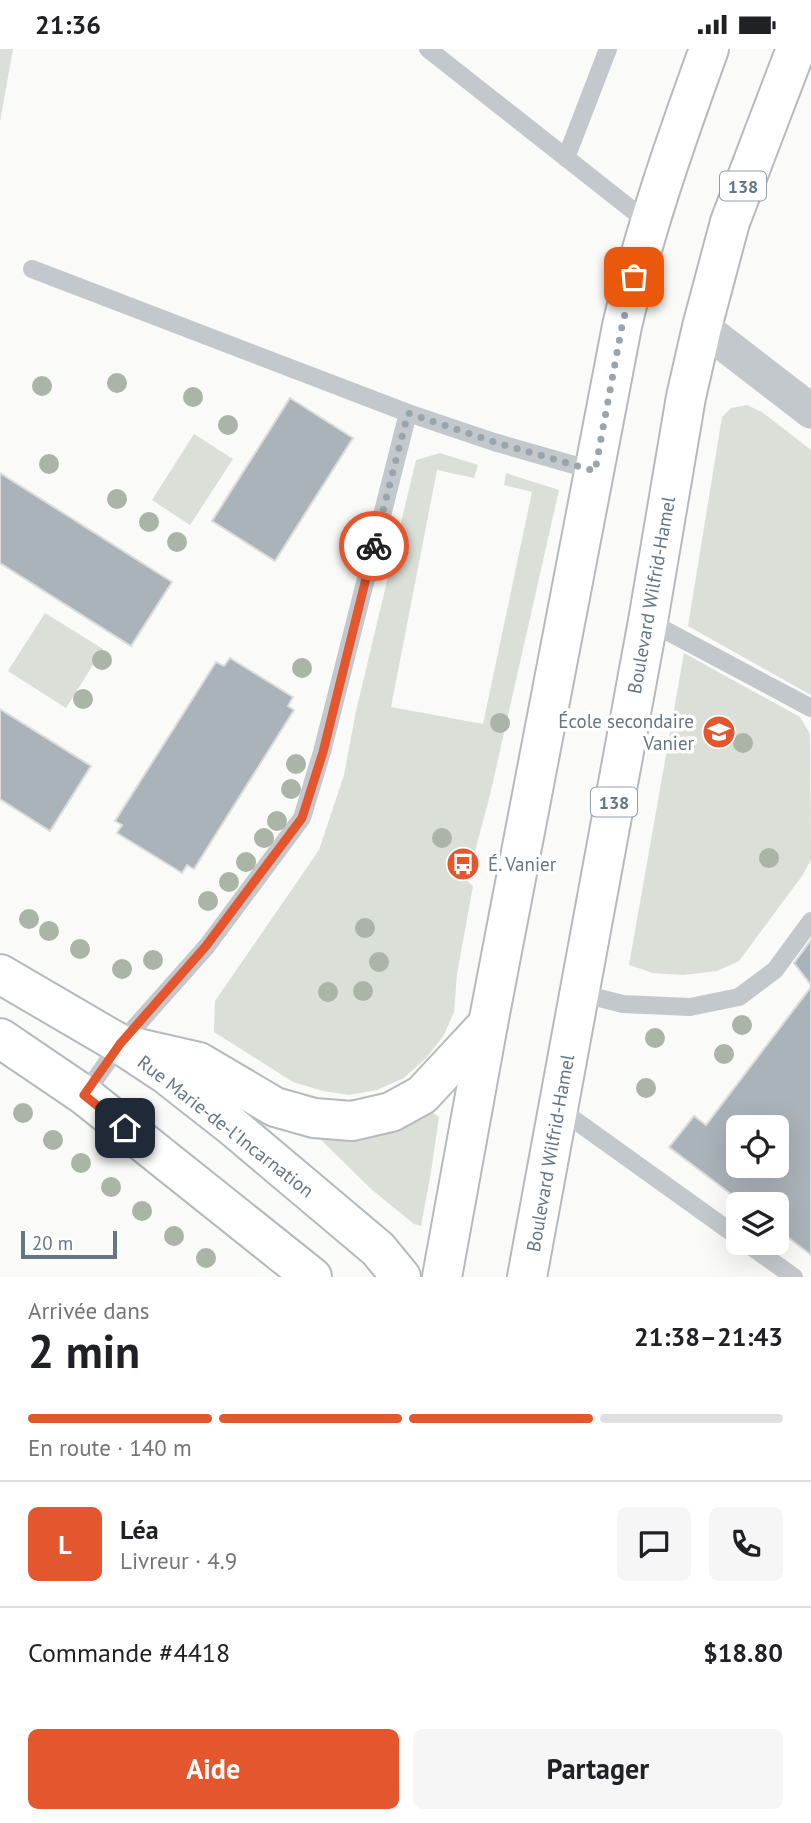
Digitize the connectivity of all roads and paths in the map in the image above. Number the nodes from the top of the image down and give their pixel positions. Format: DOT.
graph roads {
  1 [pos="428,49"];
  2 [pos="608,49"];
  3 [pos="709,49"];
  4 [pos="796,49"];
  5 [pos="566,159"];
  6 [pos="650,224"];
  7 [pos="32,269"];
  8 [pos="702,327"];
  9 [pos="811,411"];
  10 [pos="408,413"];
  11 [pos="595,471"];
  12 [pos="648,621"];
  13 [pos="811,708"];
  14 [pos="811,921"];
  15 [pos="0,974"];
  16 [pos="579,993"];
  17 [pos="488,1024"];
  18 [pos="0,1038"];
  19 [pos="120,1044"];
  20 [pos="84,1095"];
  21 [pos="558,1108"];
  22 [pos="726,1228"];
  23 [pos="763,1255"];
  24 [pos="312,1277"];
  25 [pos="401,1277"];
  26 [pos="442,1277"];
  27 [pos="527,1277"];
  28 [pos="794,1277"];
  1 -- 5 [label="lane"];
  2 -- 5 [label="lane"];
  3 -- 6 [label="main road"];
  4 -- 8 [label="main road, Boulevard Wilfrid-Hamel / 138"];
  5 -- 6 [label="lane"];
  6 -- 11 [label="main road"];
  7 -- 10 [label="lane"];
  8 -- 9 [label="street"];
  8 -- 12 [label="main road, Boulevard Wilfrid-Hamel / 138"];
  10 -- 11 [label="lane"];
  10 -- 19 [label="lane"];
  11 -- 17 [label="main road"];
  12 -- 13 [label="lane"];
  12 -- 16 [label="main road, Boulevard Wilfrid-Hamel / 138"];
  14 -- 16 [label="lane"];
  15 -- 19 [label="main road, Rue Marie-de-l'Incarnation"];
  16 -- 21 [label="main road, Boulevard Wilfrid-Hamel / 138"];
  17 -- 19 [label="main road"];
  17 -- 26 [label="main road"];
  18 -- 20 [label="main road"];
  19 -- 20 [label="lane"];
  19 -- 25 [label="main road, Rue Marie-de-l'Incarnation"];
  20 -- 24 [label="main road"];
  21 -- 22 [label="lane"];
  21 -- 27 [label="main road, Boulevard Wilfrid-Hamel / 138"];
  23 -- 28 [label="lane"];
}
